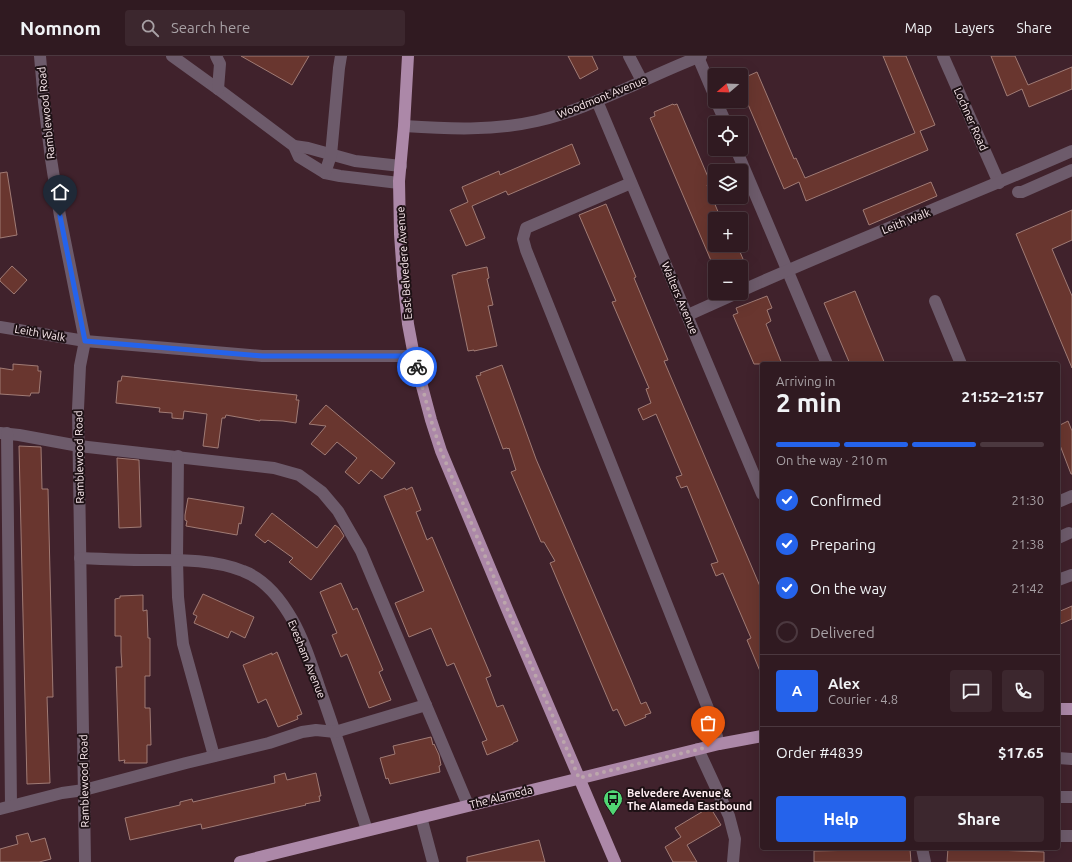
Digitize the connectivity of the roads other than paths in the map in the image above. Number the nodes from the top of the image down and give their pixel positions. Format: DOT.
graph roads {
  1 [pos="40,56"];
  2 [pos="172,56"];
  3 [pos="216,56"];
  4 [pos="341,56"];
  5 [pos="408,56"];
  6 [pos="629,56"];
  7 [pos="699,56"];
  8 [pos="943,56"];
  9 [pos="708,80"];
  10 [pos="642,81"];
  11 [pos="218,89"];
  12 [pos="597,101"];
  13 [pos="404,126"];
  14 [pos="294,146"];
  15 [pos="1072,151"];
  16 [pos="331,155"];
  17 [pos="739,156"];
  18 [pos="401,166"];
  19 [pos="1072,170"];
  20 [pos="325,173"];
  21 [pos="399,183"];
  22 [pos="631,183"];
  23 [pos="999,183"];
  24 [pos="1018,192"];
  25 [pos="787,270"];
  26 [pos="748,288"];
  27 [pos="721,300"];
  28 [pos="935,301"];
  29 [pos="688,315"];
  30 [pos="0,327"];
  31 [pos="85,341"];
  32 [pos="414,356"];
  33 [pos="826,362"];
  34 [pos="960,362"];
  35 [pos="3,433"];
  36 [pos="79,446"];
  37 [pos="178,456"];
  38 [pos="760,489"];
  39 [pos="1072,496"];
  40 [pos="1060,501"];
  41 [pos="1069,533"];
  42 [pos="1060,537"];
  43 [pos="80,558"];
  44 [pos="177,560"];
  45 [pos="1072,575"];
  46 [pos="1060,579"];
  47 [pos="426,704"];
  48 [pos="1060,709"];
  49 [pos="1072,709"];
  50 [pos="335,732"];
  51 [pos="760,736"];
  52 [pos="719,744"];
  53 [pos="698,749"];
  54 [pos="214,756"];
  55 [pos="1060,758"];
  56 [pos="1072,759"];
  57 [pos="579,778"];
  58 [pos="84,790"];
  59 [pos="1060,797"];
  60 [pos="1072,797"];
  61 [pos="468,805"];
  62 [pos="6,807"];
  63 [pos="421,817"];
  64 [pos="367,830"];
  65 [pos="1060,836"];
  66 [pos="1072,836"];
  67 [pos="922,850"];
  68 [pos="85,862"];
  69 [pos="240,862"];
  70 [pos="433,862"];
  71 [pos="615,862"];
  72 [pos="733,862"];
  73 [pos="925,862"];
  1 -- 31 [label="street, Ramblewood Road"];
  2 -- 11 [label="street"];
  3 -- 11 [label="street"];
  4 -- 16 [label="street"];
  5 -- 13 [label="main road, East Belvedere Avenue"];
  6 -- 10 [label="street"];
  7 -- 9 [label="street"];
  7 -- 10 [label="street, Woodmont Avenue"];
  8 -- 23 [label="street, Lochner Road"];
  10 -- 12 [label="street, Woodmont Avenue"];
  11 -- 14 [label="street"];
  12 -- 13 [label="street, Woodmont Avenue"];
  12 -- 22 [label="street, Walters Avenue"];
  13 -- 18 [label="main road, East Belvedere Avenue"];
  14 -- 16 [label="street"];
  14 -- 20 [label="street"];
  15 -- 23 [label="street, Leith Walk"];
  16 -- 18 [label="street"];
  16 -- 20 [label="street"];
  17 -- 25 [label="street"];
  18 -- 21 [label="main road, East Belvedere Avenue"];
  19 -- 24 [label="street"];
  20 -- 21 [label="street"];
  21 -- 32 [label="main road, East Belvedere Avenue"];
  22 -- 29 [label="street, Walters Avenue"];
  22 -- 52 [label="street"];
  23 -- 25 [label="street, Leith Walk"];
  25 -- 26 [label="street, Leith Walk"];
  25 -- 33 [label="street"];
  27 -- 29 [label="street"];
  28 -- 34 [label="street"];
  29 -- 38 [label="street, Walters Avenue"];
  30 -- 31 [label="street, Leith Walk"];
  31 -- 32 [label="street, Leith Walk"];
  31 -- 36 [label="street, Ramblewood Road"];
  32 -- 57 [label="main road, East Belvedere Avenue"];
  35 -- 36 [label="street"];
  35 -- 62 [label="street"];
  36 -- 37 [label="street"];
  36 -- 43 [label="street, Ramblewood Road"];
  37 -- 44 [label="street"];
  37 -- 47 [label="street"];
  39 -- 40 [label="street"];
  41 -- 42 [label="street"];
  43 -- 44 [label="street, Evesham Avenue"];
  43 -- 58 [label="street, Ramblewood Road"];
  44 -- 50 [label="street, Evesham Avenue"];
  44 -- 54 [label="street"];
  45 -- 46 [label="street"];
  47 -- 50 [label="street"];
  47 -- 61 [label="street"];
  48 -- 49 [label="main road"];
  50 -- 54 [label="street"];
  50 -- 64 [label="street, Evesham Avenue"];
  51 -- 52 [label="main road, The Alameda"];
  52 -- 53 [label="main road, The Alameda"];
  53 -- 57 [label="main road, The Alameda"];
  53 -- 72 [label="street"];
  54 -- 58 [label="street"];
  55 -- 56 [label="street"];
  57 -- 61 [label="main road, The Alameda"];
  57 -- 71 [label="main road, East Belvedere Avenue"];
  58 -- 62 [label="street"];
  58 -- 68 [label="street, Ramblewood Road"];
  59 -- 60 [label="street"];
  61 -- 63 [label="main road, The Alameda"];
  63 -- 64 [label="main road, The Alameda"];
  63 -- 70 [label="street"];
  64 -- 69 [label="main road, The Alameda"];
  65 -- 66 [label="street"];
  67 -- 73 [label="street"];
}
